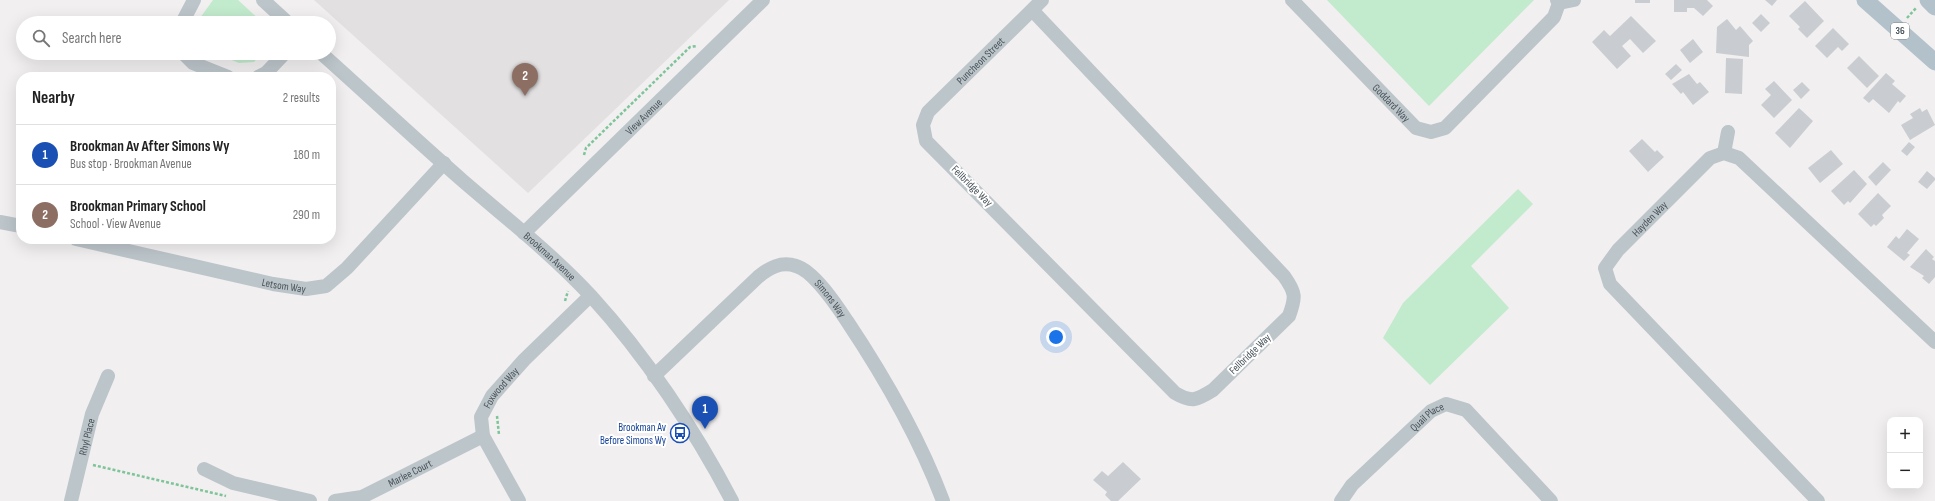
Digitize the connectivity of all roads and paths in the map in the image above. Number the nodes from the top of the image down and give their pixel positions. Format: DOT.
graph roads {
  1 [pos="194,0"];
  2 [pos="263,0"];
  3 [pos="763,0"];
  4 [pos="1042,0"];
  5 [pos="1292,0"];
  6 [pos="1574,0"];
  7 [pos="1865,0"];
  8 [pos="1928,0"];
  9 [pos="1558,2"];
  10 [pos="1935,7"];
  11 [pos="1032,10"];
  12 [pos="186,16"];
  13 [pos="280,16"];
  14 [pos="702,45"];
  15 [pos="190,60"];
  16 [pos="278,60"];
  17 [pos="329,60"];
  18 [pos="1935,62"];
  19 [pos="216,72"];
  20 [pos="267,72"];
  21 [pos="923,125"];
  22 [pos="1728,132"];
  23 [pos="1724,154"];
  24 [pos="583,158"];
  25 [pos="444,163"];
  26 [pos="0,222"];
  27 [pos="16,225"];
  28 [pos="524,233"];
  29 [pos="98,244"];
  30 [pos="590,296"];
  31 [pos="1935,342"];
  32 [pos="108,376"];
  33 [pos="654,376"];
  34 [pos="483,436"];
  35 [pos="81,462"];
  36 [pos="204,469"];
  37 [pos="233,497"];
  38 [pos="71,501"];
  39 [pos="310,501"];
  40 [pos="335,501"];
  41 [pos="519,501"];
  42 [pos="732,501"];
  43 [pos="943,501"];
  44 [pos="1341,501"];
  45 [pos="1551,501"];
  46 [pos="1818,501"];
  1 -- 12 [label="street"];
  2 -- 13 [label="street"];
  3 -- 28 [label="street, View Avenue"];
  4 -- 11 [label="street, Puncheon Street"];
  5 -- 9 [label="street, Goddard Way"];
  6 -- 9 [label="street"];
  7 -- 18 [label="main road, 36"];
  8 -- 10 [label="main road"];
  11 -- 21 [label="street, Puncheon Street"];
  11 -- 21 [label="street, Fellbridge Way"];
  14 -- 24 [label="path"];
  15 -- 19 [label="street"];
  16 -- 20 [label="street"];
  17 -- 25 [label="street, Brookman Avenue"];
  22 -- 23 [label="street"];
  23 -- 31 [label="street"];
  23 -- 46 [label="street, Hayden Way"];
  25 -- 28 [label="street, Brookman Avenue"];
  25 -- 29 [label="street, Letsom Way"];
  26 -- 27 [label="street"];
  28 -- 30 [label="street, Brookman Avenue"];
  30 -- 33 [label="street, Brookman Avenue"];
  30 -- 34 [label="street, Foxwood Way"];
  32 -- 35 [label="street, Rhyl Place"];
  33 -- 42 [label="street, Brookman Avenue"];
  33 -- 43 [label="street, Simons Way"];
  34 -- 40 [label="street, Marlee Court"];
  34 -- 41 [label="street, Foxwood Way"];
  35 -- 37 [label="path"];
  35 -- 38 [label="street, Rhyl Place"];
  36 -- 39 [label="street"];
  44 -- 45 [label="street, Quail Place"];
}
